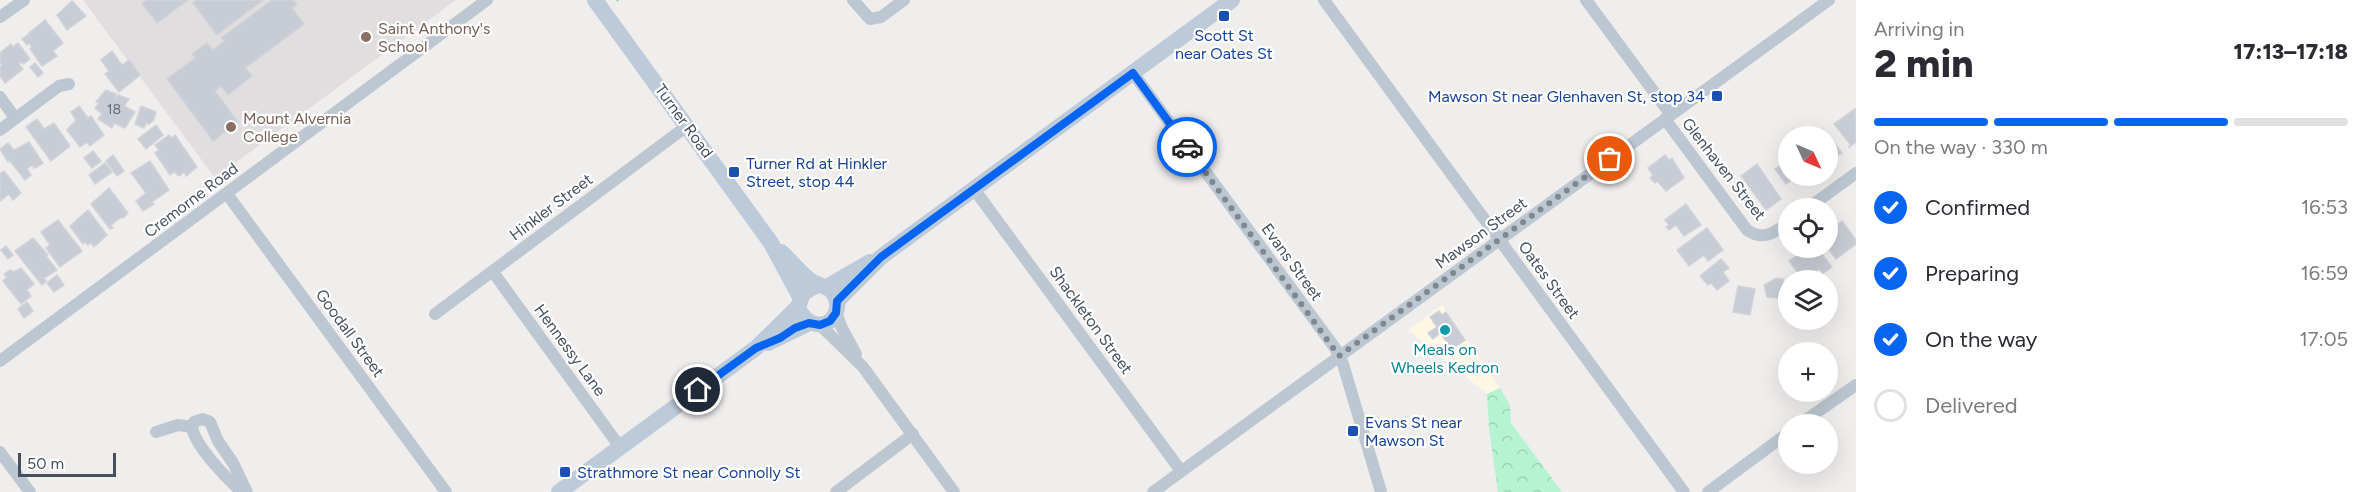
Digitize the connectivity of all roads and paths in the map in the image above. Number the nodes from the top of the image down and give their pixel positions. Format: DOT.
graph roads {
  1 [pos="24,0"];
  2 [pos="487,0"];
  3 [pos="595,0"];
  4 [pos="853,0"];
  5 [pos="904,0"];
  6 [pos="1232,0"];
  7 [pos="1324,0"];
  8 [pos="1586,0"];
  9 [pos="1829,0"];
  10 [pos="0,17"];
  11 [pos="1133,73"];
  12 [pos="69,84"];
  13 [pos="0,97"];
  14 [pos="1668,117"];
  15 [pos="15,118"];
  16 [pos="687,126"];
  17 [pos="0,130"];
  18 [pos="1856,173"];
  19 [pos="974,189"];
  20 [pos="226,194"];
  21 [pos="1822,198"];
  22 [pos="1778,230"];
  23 [pos="1500,239"];
  24 [pos="771,243"];
  25 [pos="881,257"];
  26 [pos="493,272"];
  27 [pos="822,286"];
  28 [pos="799,302"];
  29 [pos="837,307"];
  30 [pos="435,314"];
  31 [pos="815,324"];
  32 [pos="756,348"];
  33 [pos="1339,356"];
  34 [pos="0,361"];
  35 [pos="863,367"];
  36 [pos="1854,383"];
  37 [pos="1813,414"];
  38 [pos="192,427"];
  39 [pos="156,432"];
  40 [pos="913,434"];
  41 [pos="1778,440"];
  42 [pos="620,447"];
  43 [pos="0,452"];
  44 [pos="1181,471"];
  45 [pos="562,491"];
  46 [pos="30,492"];
  47 [pos="242,492"];
  48 [pos="247,492"];
  49 [pos="446,492"];
  50 [pos="836,492"];
  51 [pos="954,492"];
  52 [pos="1153,492"];
  53 [pos="1381,492"];
  54 [pos="1684,492"];
  55 [pos="1708,492"];
  1 -- 10 [label="street"];
  2 -- 20 [label="street, Cremorne Road"];
  3 -- 16 [label="street, Turner Road"];
  4 -- 5 [label="street"];
  6 -- 11 [label="street"];
  7 -- 23 [label="street, Oates Street"];
  8 -- 14 [label="street, Glenhaven Street"];
  9 -- 14 [label="street, Mawson Street"];
  11 -- 19 [label="street"];
  11 -- 33 [label="street, Evans Street"];
  12 -- 15 [label="street"];
  13 -- 15 [label="street"];
  14 -- 22 [label="street, Glenhaven Street"];
  14 -- 23 [label="street, Mawson Street"];
  15 -- 17 [label="street"];
  16 -- 24 [label="street, Turner Road"];
  16 -- 26 [label="street, Hinkler Street"];
  18 -- 21 [label="street"];
  19 -- 25 [label="street"];
  19 -- 44 [label="street, Shackleton Street"];
  20 -- 34 [label="street, Cremorne Road"];
  20 -- 49 [label="street, Goodall Street"];
  23 -- 33 [label="street, Mawson Street"];
  23 -- 54 [label="street, Oates Street"];
  24 -- 27 [label="street, Turner Road"];
  24 -- 28 [label="street, Turner Road"];
  25 -- 27 [label="street"];
  25 -- 29 [label="street"];
  26 -- 30 [label="street, Hinkler Street"];
  26 -- 42 [label="street, Hennessy Lane"];
  27 -- 28 [label="street"];
  27 -- 29 [label="street, Turner Road"];
  28 -- 31 [label="street, Turner Road"];
  28 -- 32 [label="street"];
  29 -- 31 [label="street"];
  29 -- 35 [label="street, Turner Road"];
  31 -- 32 [label="street"];
  31 -- 35 [label="street, Turner Road"];
  32 -- 42 [label="street"];
  33 -- 44 [label="street, Mawson Street"];
  33 -- 53 [label="street, Evans Street"];
  35 -- 40 [label="street, Turner Road"];
  36 -- 37 [label="street"];
  38 -- 39 [label="street"];
  38 -- 47 [label="street"];
  38 -- 48 [label="street"];
  40 -- 50 [label="street"];
  40 -- 51 [label="street, Turner Road"];
  41 -- 55 [label="street"];
  42 -- 45 [label="street"];
  43 -- 46 [label="street"];
  44 -- 52 [label="street, Mawson Street"];
}
